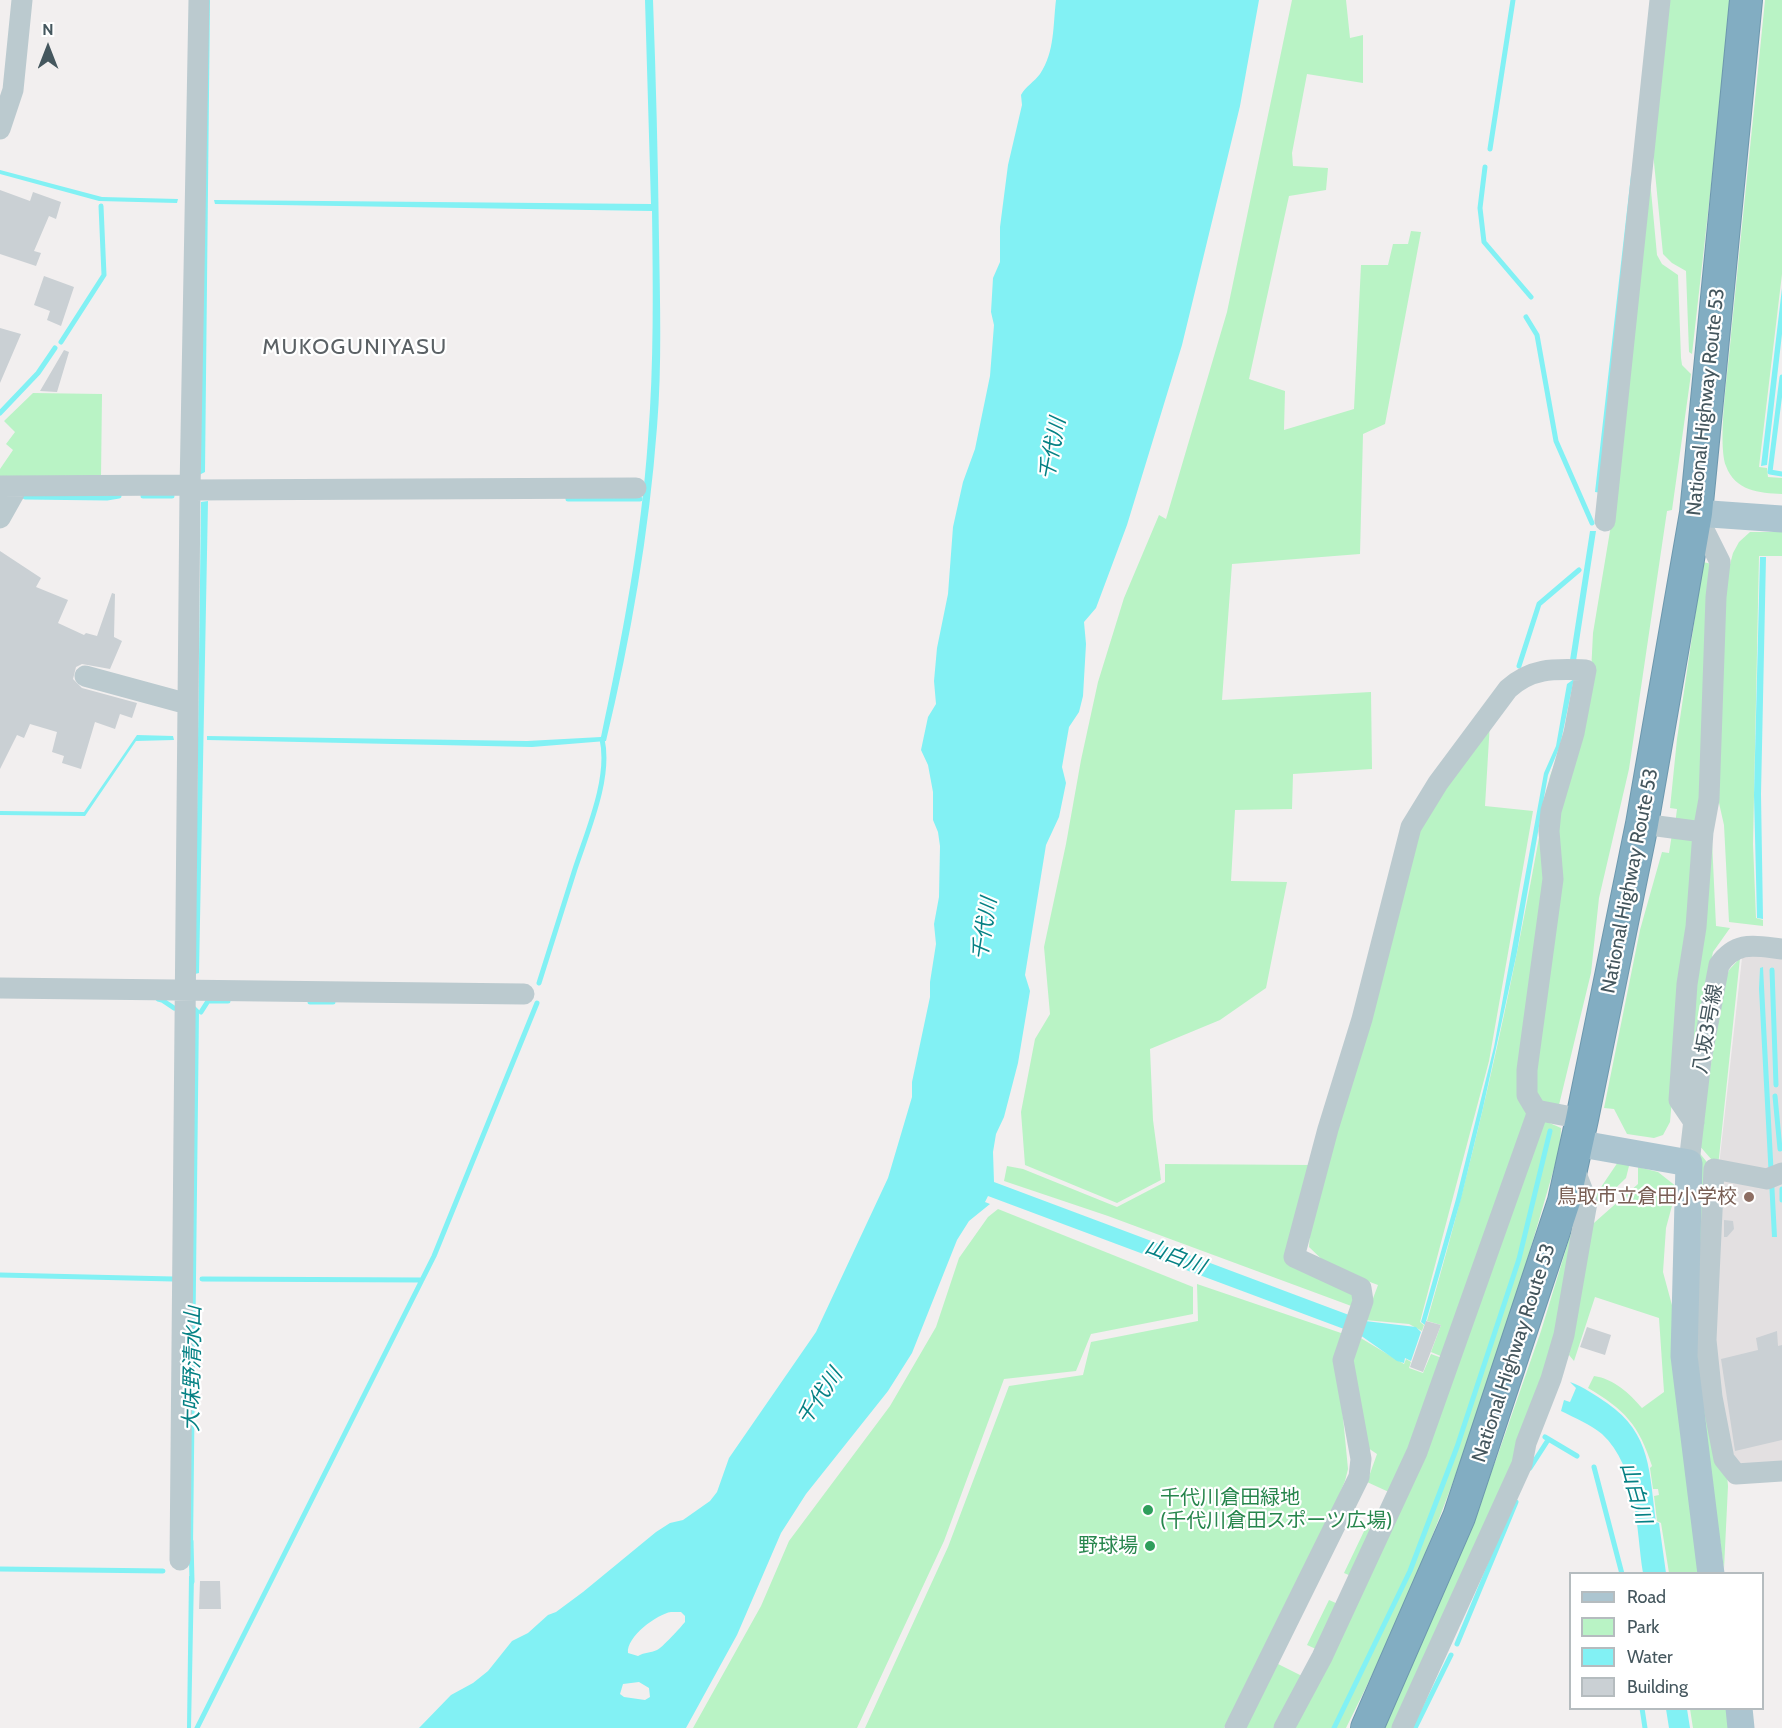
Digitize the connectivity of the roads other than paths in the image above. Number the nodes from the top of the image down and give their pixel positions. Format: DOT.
graph roads {
  1 [pos="22,0"];
  2 [pos="199,0"];
  3 [pos="1660,0"];
  4 [pos="1746,0"];
  5 [pos="0,129"];
  6 [pos="9,486"];
  7 [pos="190,488"];
  8 [pos="636,488"];
  9 [pos="1696,513"];
  10 [pos="0,518"];
  11 [pos="1782,519"];
  12 [pos="1605,521"];
  13 [pos="85,675"];
  14 [pos="188,704"];
  15 [pos="1642,824"];
  16 [pos="1703,832"];
  17 [pos="1782,949"];
  18 [pos="0,987"];
  19 [pos="185,991"];
  20 [pos="524,994"];
  21 [pos="1538,1111"];
  22 [pos="1694,1122"];
  23 [pos="1577,1141"];
  24 [pos="1689,1163"];
  25 [pos="1782,1173"];
  26 [pos="1782,1471"];
  27 [pos="180,1560"];
  28 [pos="1711,1572"];
  29 [pos="1739,1710"];
  30 [pos="1235,1728"];
  31 [pos="1284,1728"];
  32 [pos="1367,1728"];
  33 [pos="1402,1728"];
  34 [pos="1741,1728"];
  1 -- 5 [label="street"];
  2 -- 7 [label="street"];
  3 -- 12 [label="street"];
  4 -- 9 [label="highway, National Highway Route 53"];
  6 -- 7 [label="street"];
  6 -- 10 [label="street"];
  7 -- 8 [label="street"];
  7 -- 14 [label="street"];
  9 -- 11 [label="main road"];
  9 -- 15 [label="highway, National Highway Route 53"];
  9 -- 16 [label="street"];
  13 -- 14 [label="street"];
  14 -- 19 [label="street"];
  15 -- 16 [label="street"];
  15 -- 23 [label="highway, National Highway Route 53"];
  16 -- 22 [label="street"];
  17 -- 22 [label="street, 八坂3号線"];
  18 -- 19 [label="street"];
  19 -- 20 [label="street"];
  19 -- 27 [label="street"];
  21 -- 23 [label="street"];
  21 -- 30 [label="street"];
  21 -- 31 [label="street"];
  22 -- 24 [label="street, 八坂3号線"];
  23 -- 24 [label="main road"];
  23 -- 32 [label="highway, National Highway Route 53"];
  23 -- 33 [label="street"];
  24 -- 28 [label="main road"];
  25 -- 26 [label="street"];
  29 -- 34 [label="main road"];
}
